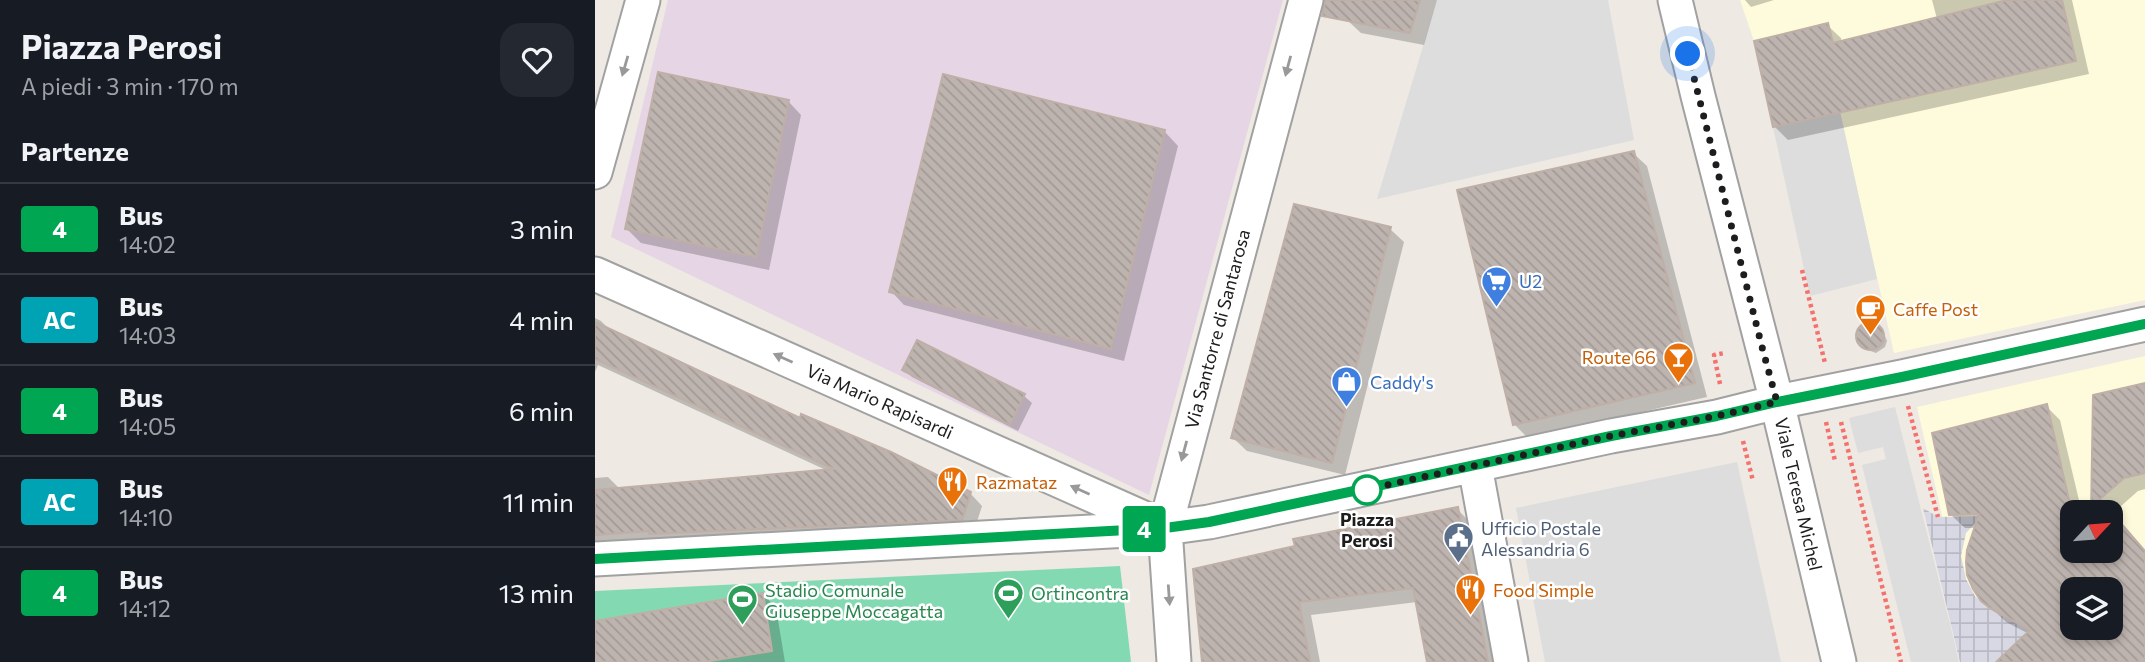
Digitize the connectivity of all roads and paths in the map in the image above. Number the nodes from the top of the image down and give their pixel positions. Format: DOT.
graph roads {
  1 [pos="643,0"];
  2 [pos="1306,0"];
  3 [pos="1675,0"];
  4 [pos="595,172"];
  5 [pos="1802,270"];
  6 [pos="595,274"];
  7 [pos="2145,324"];
  8 [pos="1902,377"];
  9 [pos="1833,390"];
  10 [pos="1777,402"];
  11 [pos="1475,466"];
  12 [pos="1938,517"];
  13 [pos="1165,528"];
  14 [pos="595,559"];
  15 [pos="1174,662"];
  16 [pos="1511,662"];
  17 [pos="1839,662"];
  18 [pos="1901,662"];
  1 -- 4 [label="street, one-way"];
  2 -- 13 [label="street, Via Santorre di Santarosa, one-way"];
  3 -- 10 [label="street, Viale Teresa Michel"];
  5 -- 9 [label="path"];
  13 -- 6 [label="street, Via Mario Rapisardi, one-way"];
  7 -- 8 [label="street"];
  8 -- 9 [label="street"];
  8 -- 12 [label="path"];
  9 -- 10 [label="street"];
  9 -- 18 [label="path"];
  10 -- 11 [label="street"];
  10 -- 17 [label="street, Viale Teresa Michel"];
  11 -- 13 [label="street"];
  11 -- 16 [label="street"];
  13 -- 14 [label="street"];
  13 -- 15 [label="street, Via Santorre di Santarosa, one-way"];
}
